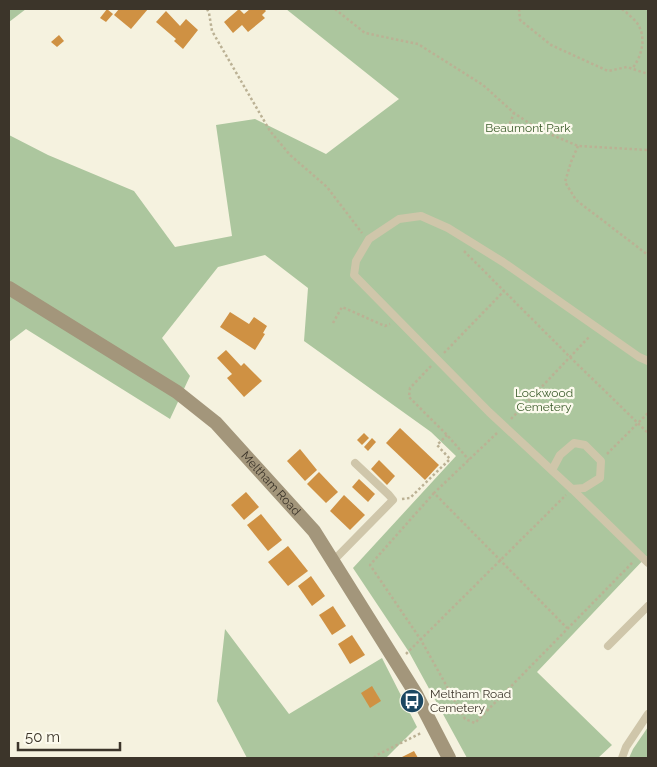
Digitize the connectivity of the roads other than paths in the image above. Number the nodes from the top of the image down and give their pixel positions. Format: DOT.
graph roads {
  1 [pos="9,288"];
  2 [pos="648,361"];
  3 [pos="355,463"];
  4 [pos="552,470"];
  5 [pos="572,489"];
  6 [pos="333,561"];
  7 [pos="648,563"];
  8 [pos="648,606"];
  9 [pos="608,646"];
  10 [pos="648,714"];
  11 [pos="449,758"];
  12 [pos="622,758"];
  1 -- 6 [label="main road, Meltham Road"];
  2 -- 4 [label="lane"];
  3 -- 6 [label="lane"];
  4 -- 5 [label="lane"];
  4 -- 5 [label="lane"];
  5 -- 7 [label="lane"];
  6 -- 11 [label="main road, Meltham Road"];
  8 -- 9 [label="lane"];
  10 -- 12 [label="lane"];
}
